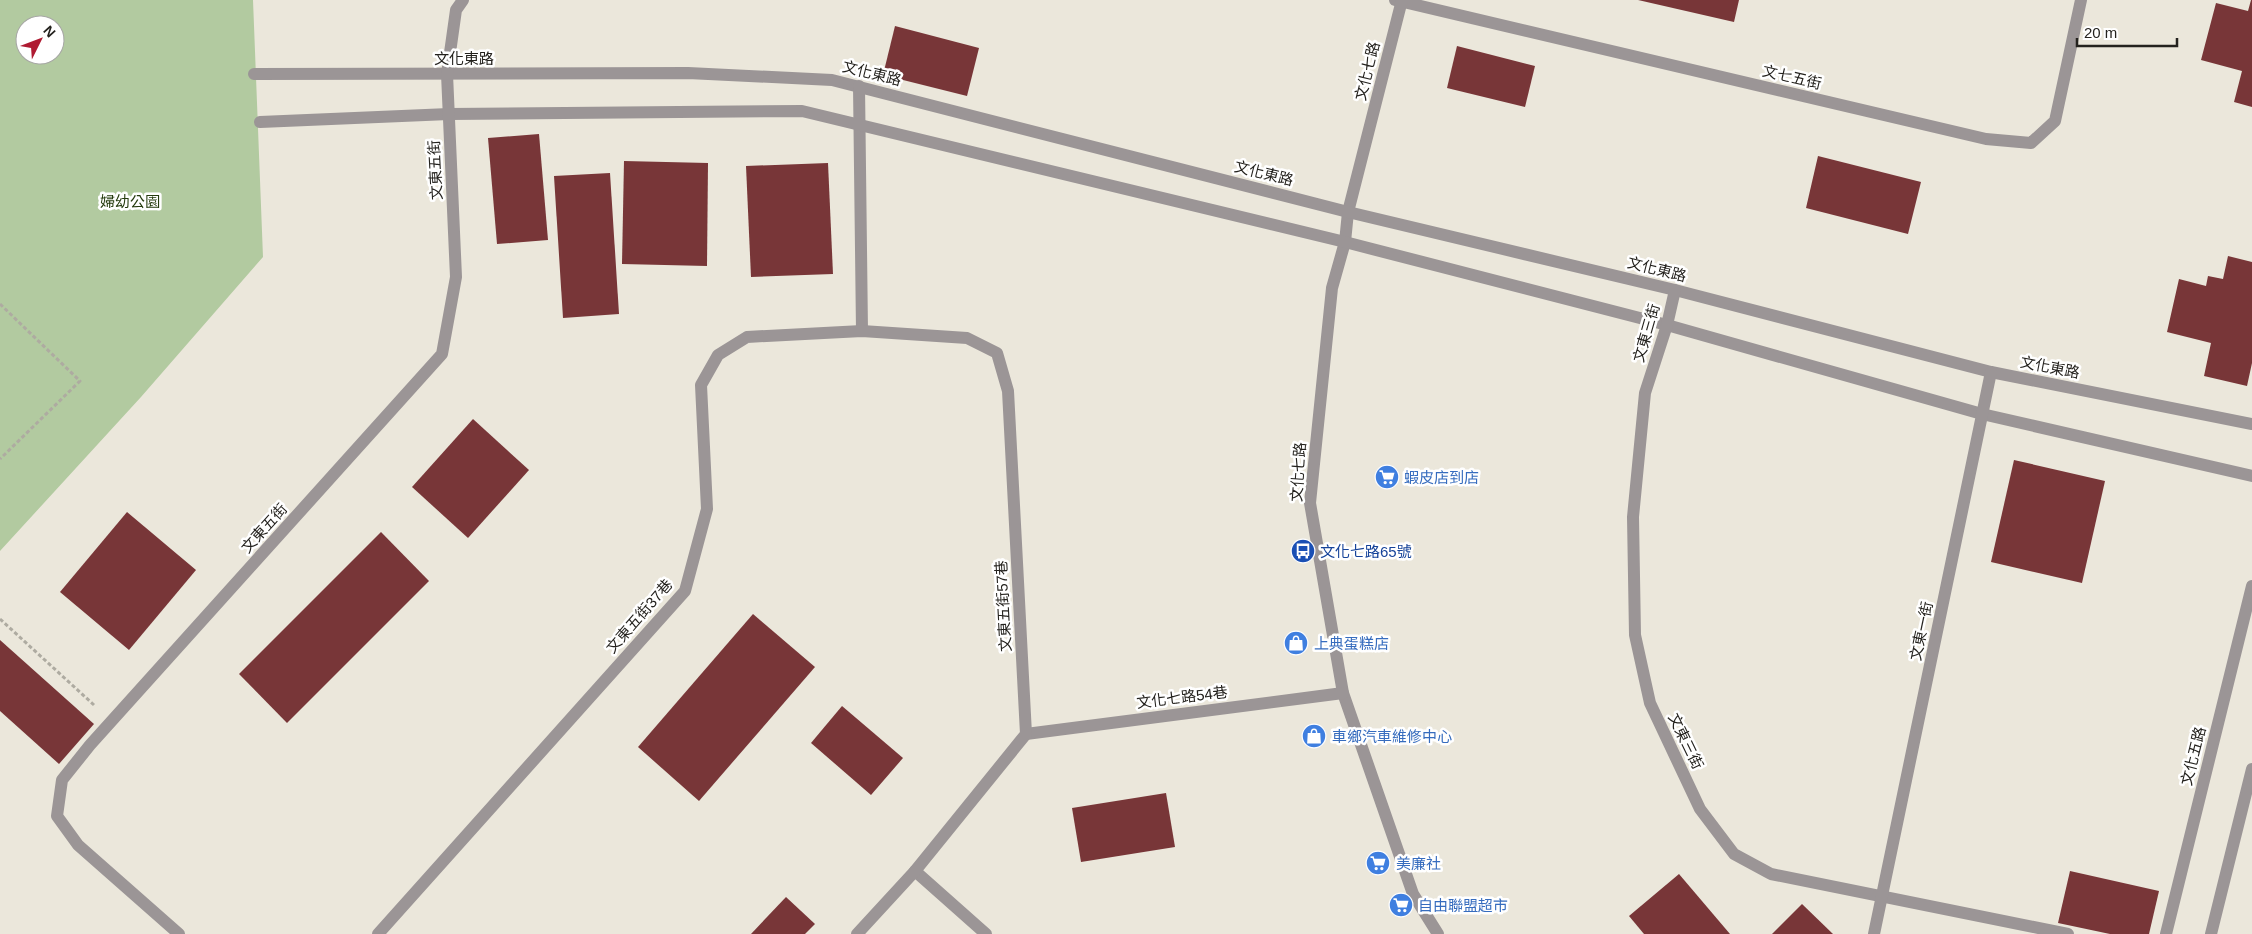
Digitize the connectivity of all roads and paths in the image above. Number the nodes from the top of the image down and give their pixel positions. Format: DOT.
graph roads {
  1 [pos="463,0"];
  2 [pos="2081,0"];
  3 [pos="1399,1"];
  4 [pos="254,74"];
  5 [pos="447,74"];
  6 [pos="859,86"];
  7 [pos="449,114"];
  8 [pos="260,122"];
  9 [pos="858,125"];
  10 [pos="1348,212"];
  11 [pos="1345,242"];
  12 [pos="1675,290"];
  13 [pos="0,304"];
  14 [pos="1667,325"];
  15 [pos="862,331"];
  16 [pos="1991,372"];
  17 [pos="1982,414"];
  18 [pos="2252,424"];
  19 [pos="0,459"];
  20 [pos="2252,476"];
  21 [pos="2252,586"];
  22 [pos="0,619"];
  23 [pos="1343,694"];
  24 [pos="111,720"];
  25 [pos="1026,734"];
  26 [pos="2252,769"];
  27 [pos="915,871"];
  28 [pos="1882,897"];
  29 [pos="179,934"];
  30 [pos="378,934"];
  31 [pos="857,934"];
  32 [pos="986,934"];
  33 [pos="1438,934"];
  34 [pos="1874,934"];
  35 [pos="2068,934"];
  36 [pos="2166,934"];
  37 [pos="2211,934"];
  1 -- 5 [label="street, 文東五街"];
  2 -- 3 [label="street, 文七五街"];
  3 -- 10 [label="street, 文化七路"];
  4 -- 5 [label="street, 文化東路"];
  5 -- 6 [label="street, 文化東路"];
  5 -- 7 [label="street, 文東五街"];
  6 -- 9 [label="street"];
  6 -- 10 [label="street, 文化東路"];
  7 -- 8 [label="street"];
  7 -- 9 [label="street"];
  7 -- 24 [label="street, 文東五街"];
  9 -- 11 [label="street"];
  9 -- 15 [label="street"];
  10 -- 11 [label="street, 文化七路"];
  10 -- 12 [label="street, 文化東路"];
  11 -- 14 [label="street"];
  11 -- 23 [label="street, 文化七路"];
  12 -- 14 [label="street, 文東三街"];
  12 -- 16 [label="street, 文化東路"];
  13 -- 19 [label="path"];
  14 -- 17 [label="street"];
  14 -- 28 [label="street, 文東三街"];
  15 -- 25 [label="street, 文東五街57巷"];
  15 -- 30 [label="street, 文東五街37巷"];
  16 -- 17 [label="street, 文東一街"];
  16 -- 18 [label="street, 文化東路"];
  17 -- 20 [label="street"];
  17 -- 28 [label="street, 文東一街"];
  21 -- 36 [label="street, 文化五路"];
  22 -- 24 [label="path"];
  23 -- 25 [label="street, 文化七路54巷"];
  23 -- 33 [label="street, 文化七路"];
  24 -- 29 [label="street, 文東五街"];
  25 -- 27 [label="street"];
  26 -- 37 [label="street"];
  27 -- 31 [label="street"];
  27 -- 32 [label="street"];
  28 -- 34 [label="street, 文東一街"];
  28 -- 35 [label="street, 文東三街"];
}
